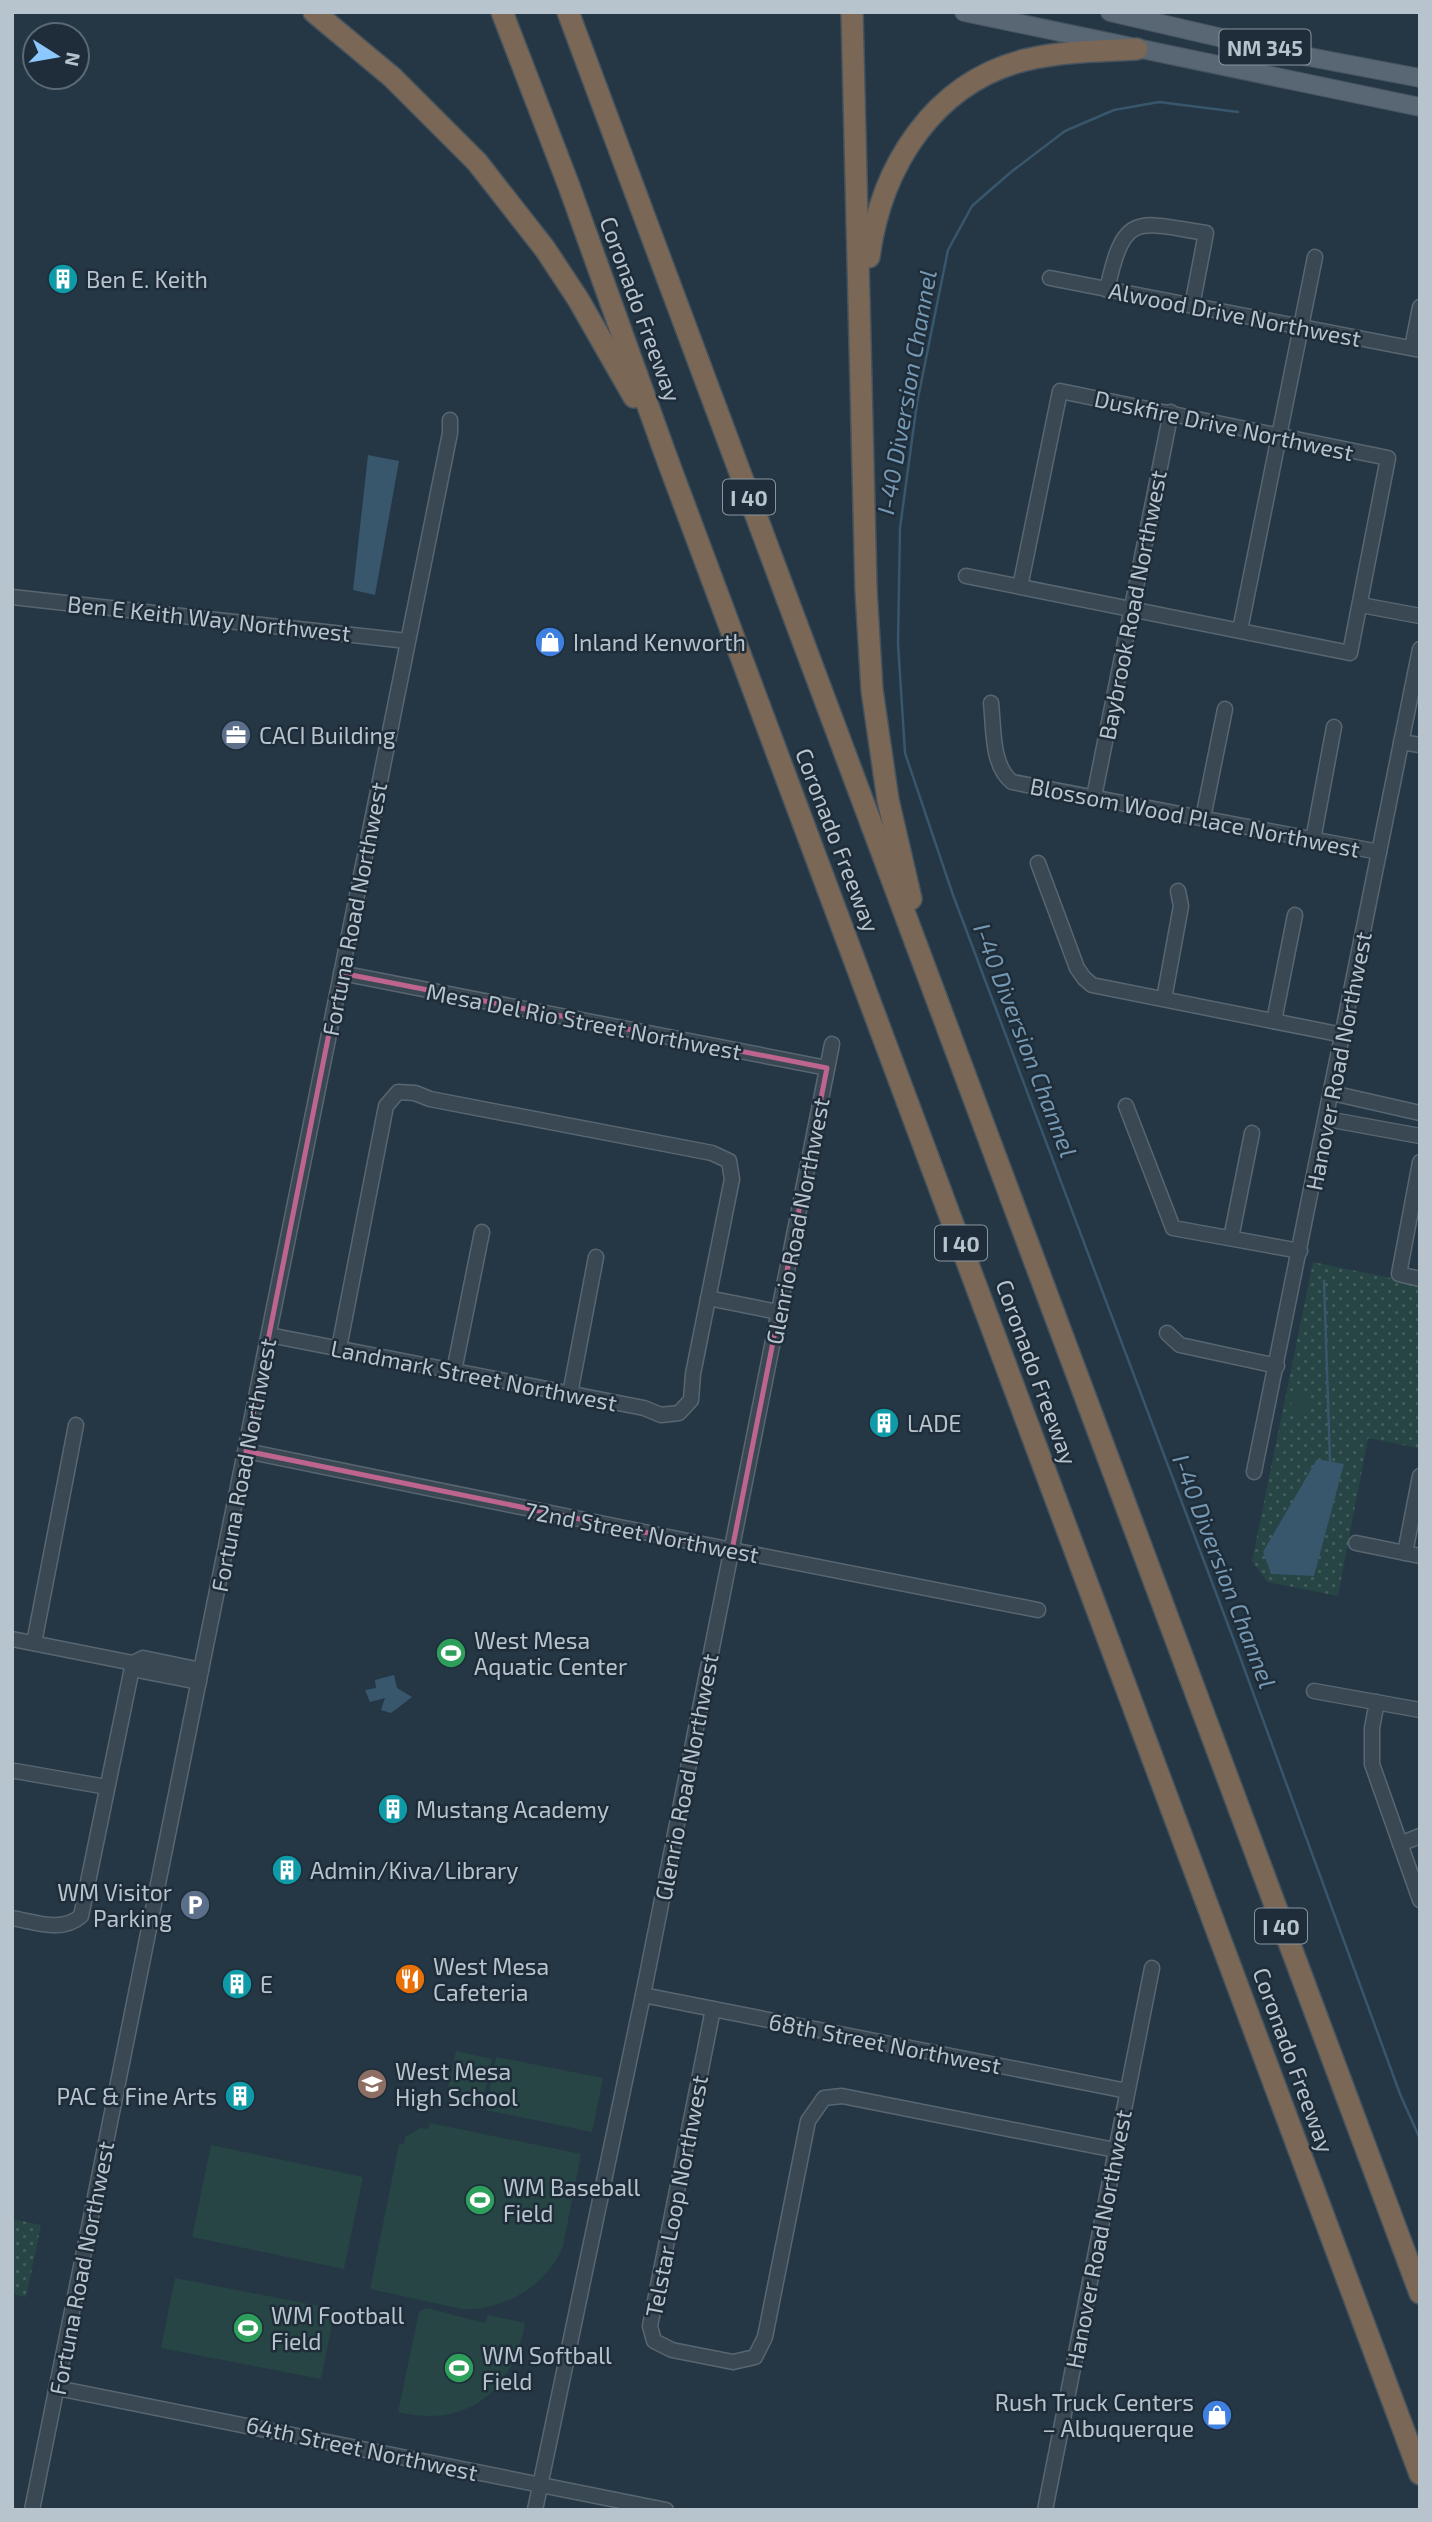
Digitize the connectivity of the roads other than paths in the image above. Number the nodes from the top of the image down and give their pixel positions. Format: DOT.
graph roads {
  1 [pos="314,12"];
  2 [pos="502,12"];
  3 [pos="568,12"];
  4 [pos="852,12"];
  5 [pos="964,12"];
  6 [pos="1110,12"];
  7 [pos="1137,49"];
  8 [pos="1420,78"];
  9 [pos="1420,107"];
  10 [pos="1315,257"];
  11 [pos="1049,278"];
  12 [pos="1107,290"];
  13 [pos="1192,306"];
  14 [pos="1420,307"];
  15 [pos="1301,326"];
  16 [pos="1416,349"];
  17 [pos="862,370"];
  18 [pos="1171,412"];
  19 [pos="450,420"];
  20 [pos="1279,435"];
  21 [pos="666,456"];
  22 [pos="966,576"];
  23 [pos="1020,587"];
  24 [pos="12,597"];
  25 [pos="1360,605"];
  26 [pos="1131,609"];
  27 [pos="1420,615"];
  28 [pos="1240,630"];
  29 [pos="407,640"];
  30 [pos="1420,649"];
  31 [pos="990,703"];
  32 [pos="1225,709"];
  33 [pos="1334,727"];
  34 [pos="1401,742"];
  35 [pos="1420,745"];
  36 [pos="1094,797"];
  37 [pos="1203,818"];
  38 [pos="1313,839"];
  39 [pos="1379,852"];
  40 [pos="1038,863"];
  41 [pos="1178,891"];
  42 [pos="1295,915"];
  43 [pos="341,973"];
  44 [pos="930,982"];
  45 [pos="1164,999"];
  46 [pos="1274,1021"];
  47 [pos="1343,1035"];
  48 [pos="832,1044"];
  49 [pos="828,1069"];
  50 [pos="1332,1093"];
  51 [pos="1126,1106"];
  52 [pos="1420,1113"];
  53 [pos="1327,1119"];
  54 [pos="1251,1133"];
  55 [pos="1420,1136"];
  56 [pos="1420,1163"];
  57 [pos="482,1232"];
  58 [pos="1231,1238"];
  59 [pos="1300,1251"];
  60 [pos="596,1257"];
  61 [pos="1420,1279"];
  62 [pos="708,1298"];
  63 [pos="778,1312"];
  64 [pos="1167,1334"];
  65 [pos="269,1335"];
  66 [pos="339,1349"];
  67 [pos="1276,1366"];
  68 [pos="454,1371"];
  69 [pos="570,1394"];
  70 [pos="76,1425"];
  71 [pos="246,1451"];
  72 [pos="1254,1472"];
  73 [pos="1420,1476"];
  74 [pos="1356,1543"];
  75 [pos="732,1550"];
  76 [pos="1412,1554"];
  77 [pos="1038,1610"];
  78 [pos="12,1639"];
  79 [pos="34,1643"];
  80 [pos="134,1663"];
  81 [pos="200,1676"];
  82 [pos="1314,1691"];
  83 [pos="1377,1702"];
  84 [pos="1420,1710"];
  85 [pos="15,1771"];
  86 [pos="107,1787"];
  87 [pos="1420,1836"];
  88 [pos="1400,1844"];
  89 [pos="1420,1900"];
  90 [pos="12,1918"];
  91 [pos="1152,1968"];
  92 [pos="643,1995"];
  93 [pos="713,2009"];
  94 [pos="1127,2091"];
  95 [pos="1115,2150"];
  96 [pos="1420,2294"];
  97 [pos="57,2388"];
  98 [pos="1420,2474"];
  99 [pos="540,2484"];
  100 [pos="32,2510"];
  101 [pos="535,2510"];
  102 [pos="666,2510"];
  103 [pos="1045,2510"];
  1 -- 21 [label="highway"];
  2 -- 21 [label="highway, Coronado Freeway / I 40"];
  3 -- 44 [label="highway, Coronado Freeway / I 40"];
  4 -- 17 [label="highway"];
  5 -- 7 [label="main road, NM 345"];
  6 -- 8 [label="main road, NM 345"];
  7 -- 9 [label="main road, NM 345"];
  7 -- 17 [label="highway"];
  10 -- 15 [label="street"];
  11 -- 12 [label="street, Alwood Drive Northwest"];
  12 -- 13 [label="street, Alwood Drive Northwest"];
  12 -- 13 [label="street"];
  13 -- 15 [label="street, Alwood Drive Northwest"];
  14 -- 16 [label="street"];
  15 -- 16 [label="street, Alwood Drive Northwest"];
  15 -- 20 [label="street"];
  17 -- 44 [label="highway"];
  18 -- 20 [label="street, Duskfire Drive Northwest"];
  18 -- 23 [label="street, Duskfire Drive Northwest"];
  18 -- 26 [label="street, Baybrook Road Northwest"];
  19 -- 29 [label="street, Fortuna Road Northwest"];
  20 -- 25 [label="street, Duskfire Drive Northwest"];
  20 -- 28 [label="street"];
  21 -- 98 [label="highway, Coronado Freeway / I 40"];
  22 -- 23 [label="street"];
  23 -- 26 [label="street"];
  24 -- 29 [label="street, Ben E Keith Way Northwest"];
  25 -- 27 [label="street"];
  25 -- 28 [label="street"];
  26 -- 28 [label="street"];
  26 -- 36 [label="street, Baybrook Road Northwest"];
  29 -- 43 [label="street, Fortuna Road Northwest"];
  30 -- 34 [label="street, Hanover Road Northwest"];
  31 -- 36 [label="street, Blossom Wood Place Northwest"];
  32 -- 37 [label="street"];
  33 -- 38 [label="street"];
  34 -- 35 [label="street"];
  34 -- 39 [label="street, Hanover Road Northwest"];
  36 -- 37 [label="street, Blossom Wood Place Northwest"];
  37 -- 38 [label="street, Blossom Wood Place Northwest"];
  38 -- 39 [label="street, Blossom Wood Place Northwest"];
  39 -- 47 [label="street, Hanover Road Northwest"];
  40 -- 45 [label="street"];
  41 -- 45 [label="street"];
  42 -- 46 [label="street"];
  43 -- 49 [label="street, Mesa Del Rio Street Northwest"];
  43 -- 65 [label="street, Fortuna Road Northwest"];
  44 -- 96 [label="highway, Coronado Freeway / I 40"];
  45 -- 46 [label="street"];
  46 -- 47 [label="street"];
  47 -- 50 [label="street, Hanover Road Northwest"];
  48 -- 49 [label="street, Glenrio Road Northwest"];
  49 -- 63 [label="street, Glenrio Road Northwest"];
  50 -- 52 [label="street"];
  50 -- 53 [label="street, Hanover Road Northwest"];
  51 -- 58 [label="street"];
  53 -- 55 [label="street"];
  53 -- 59 [label="street, Hanover Road Northwest"];
  54 -- 58 [label="street"];
  56 -- 61 [label="street"];
  57 -- 68 [label="street"];
  58 -- 59 [label="street"];
  59 -- 67 [label="street, Hanover Road Northwest"];
  60 -- 69 [label="street"];
  62 -- 63 [label="street"];
  62 -- 66 [label="street"];
  62 -- 69 [label="street, Landmark Street Northwest"];
  63 -- 75 [label="street, Glenrio Road Northwest"];
  64 -- 67 [label="street"];
  65 -- 66 [label="street, Landmark Street Northwest"];
  65 -- 71 [label="street, Fortuna Road Northwest"];
  66 -- 68 [label="street, Landmark Street Northwest"];
  67 -- 72 [label="street, Hanover Road Northwest"];
  68 -- 69 [label="street, Landmark Street Northwest"];
  70 -- 79 [label="street"];
  71 -- 75 [label="street, 72nd Street Northwest"];
  71 -- 81 [label="street, Fortuna Road Northwest"];
  73 -- 76 [label="street"];
  74 -- 76 [label="street"];
  75 -- 77 [label="street, 72nd Street Northwest"];
  75 -- 92 [label="street, Glenrio Road Northwest"];
  78 -- 79 [label="street"];
  79 -- 80 [label="street"];
  80 -- 81 [label="street"];
  80 -- 86 [label="street"];
  81 -- 97 [label="street, Fortuna Road Northwest"];
  82 -- 83 [label="street"];
  83 -- 84 [label="street"];
  83 -- 88 [label="street"];
  85 -- 86 [label="street"];
  86 -- 90 [label="street"];
  87 -- 88 [label="street"];
  88 -- 89 [label="street"];
  91 -- 94 [label="street, Hanover Road Northwest"];
  92 -- 93 [label="street, 68th Street Northwest"];
  92 -- 99 [label="street, Glenrio Road Northwest"];
  93 -- 94 [label="street, 68th Street Northwest"];
  93 -- 95 [label="street, Telstar Loop Northwest"];
  94 -- 95 [label="street, Hanover Road Northwest"];
  95 -- 103 [label="street, Hanover Road Northwest"];
  97 -- 99 [label="street, 64th Street Northwest"];
  97 -- 100 [label="street, Fortuna Road Northwest"];
  99 -- 101 [label="street, Glenrio Road Northwest"];
  99 -- 102 [label="street, 64th Street Northwest"];
}
